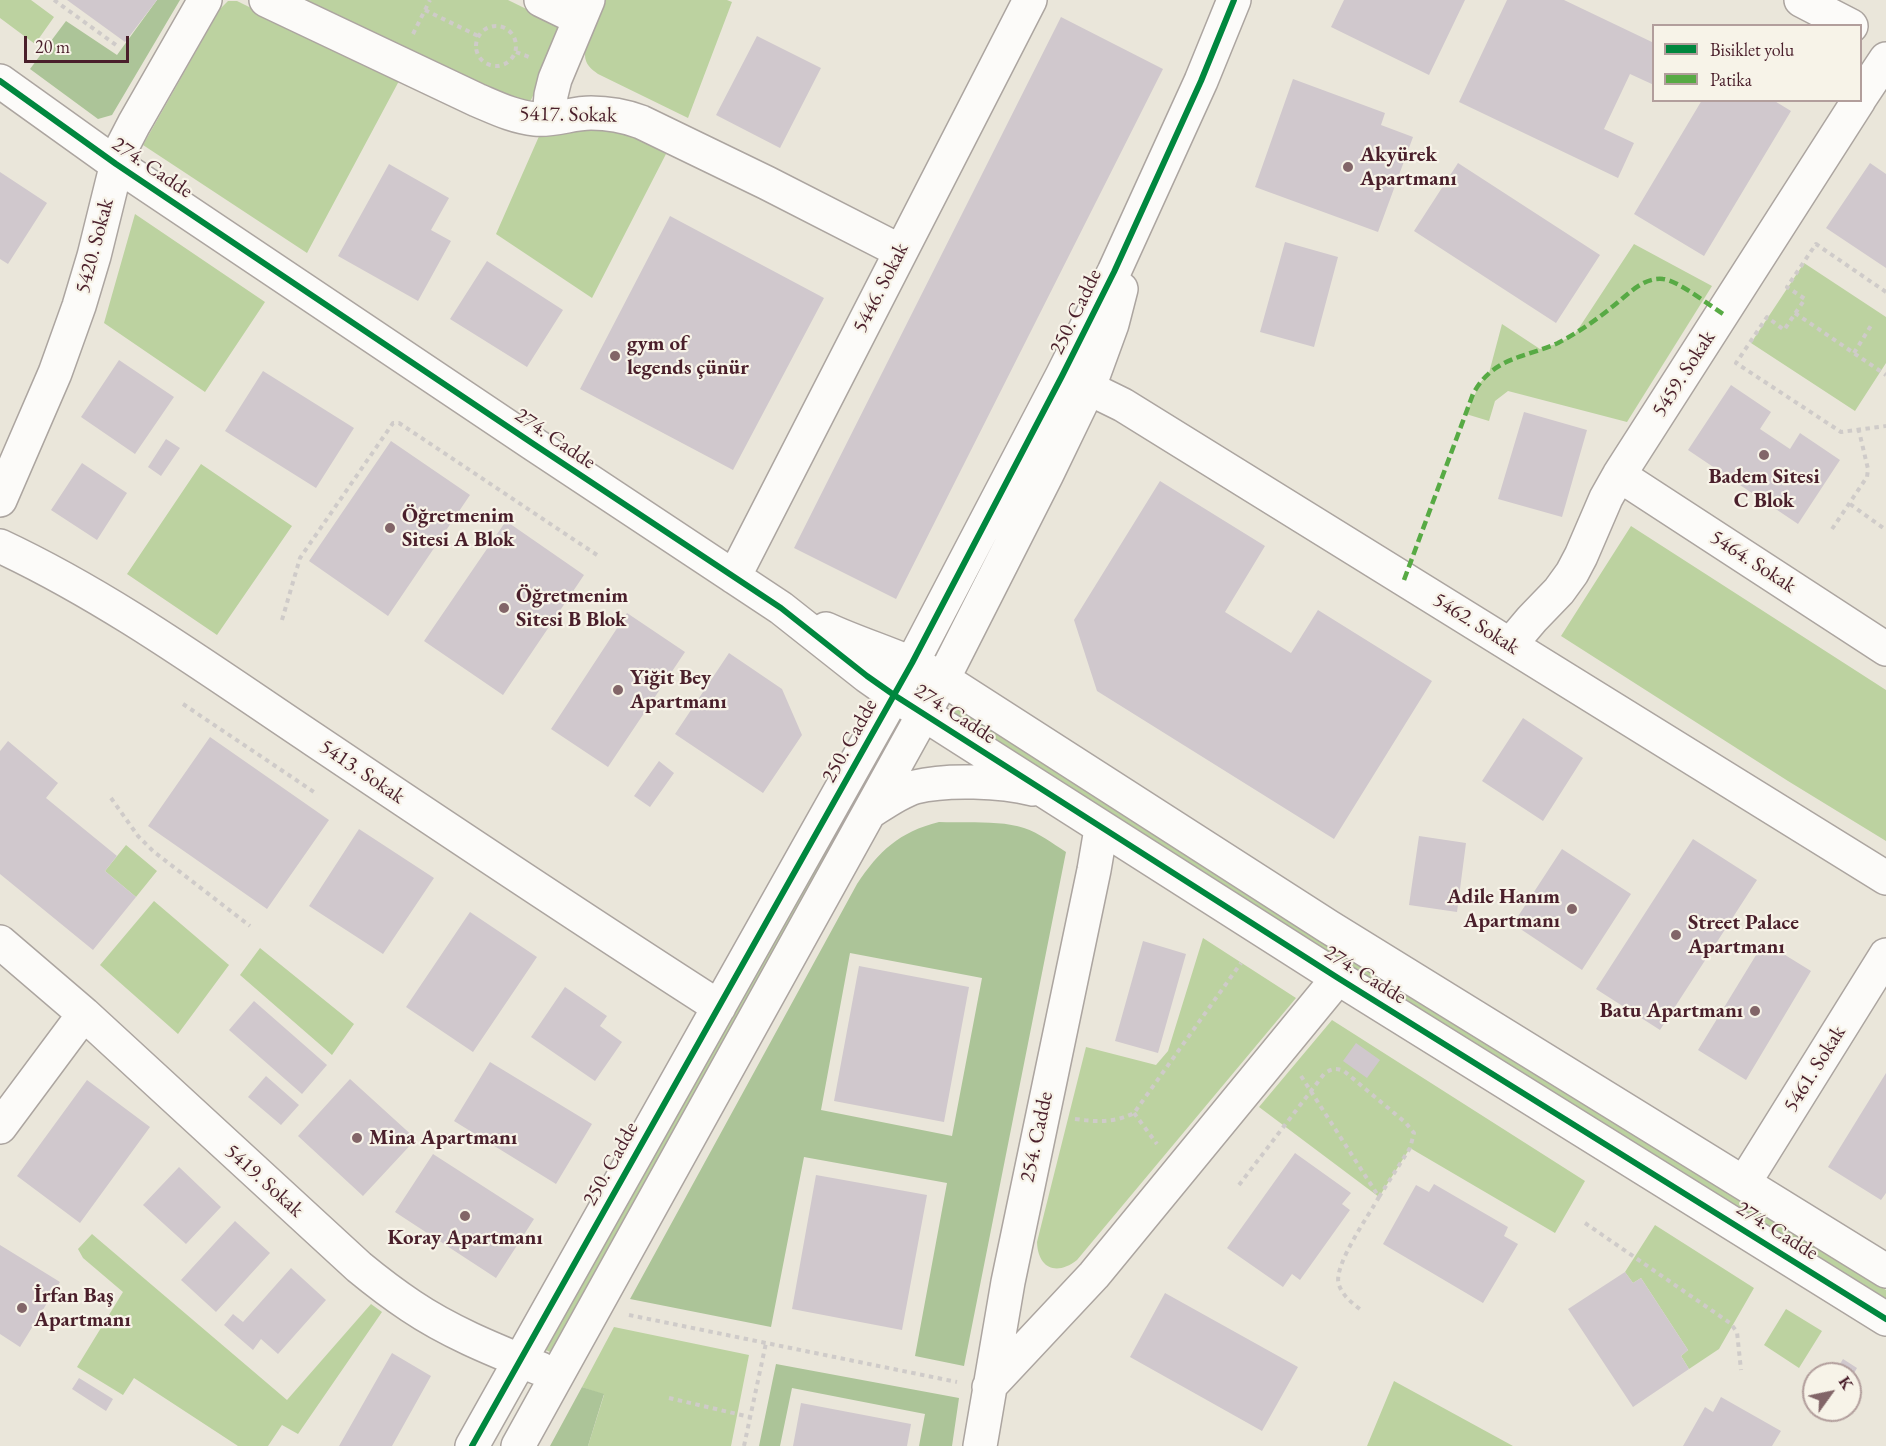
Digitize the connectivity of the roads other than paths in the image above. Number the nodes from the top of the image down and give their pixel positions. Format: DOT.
graph roads {
  1 [pos="205,0"];
  2 [pos="266,0"];
  3 [pos="541,0"];
  4 [pos="1030,0"];
  5 [pos="1234,0"];
  6 [pos="1801,0"];
  7 [pos="584,9"];
  8 [pos="1847,24"];
  9 [pos="1862,32"];
  10 [pos="1886,44"];
  11 [pos="1886,59"];
  12 [pos="0,81"];
  13 [pos="1862,96"];
  14 [pos="1858,102"];
  15 [pos="549,118"];
  16 [pos="116,164"];
  17 [pos="900,251"];
  18 [pos="1076,382"];
  19 [pos="1619,475"];
  20 [pos="0,500"];
  21 [pos="0,546"];
  22 [pos="734,577"];
  23 [pos="781,608"];
  24 [pos="1510,645"];
  25 [pos="1886,649"];
  26 [pos="912,663"];
  27 [pos="943,679"];
  28 [pos="894,695"];
  29 [pos="923,714"];
  30 [pos="1045,792"];
  31 [pos="868,813"];
  32 [pos="1101,829"];
  33 [pos="1886,878"];
  34 [pos="0,942"];
  35 [pos="1886,955"];
  36 [pos="1338,978"];
  37 [pos="719,1007"];
  38 [pos="84,1014"];
  39 [pos="0,1127"];
  40 [pos="1744,1183"];
  41 [pos="1886,1271"];
  42 [pos="1886,1319"];
  43 [pos="520,1361"];
  44 [pos="557,1376"];
  45 [pos="989,1387"];
  46 [pos="472,1446"];
  47 [pos="519,1446"];
  48 [pos="980,1446"];
  1 -- 16 [label="street, 5420. Sokak"];
  2 -- 15 [label="street, 5417. Sokak"];
  3 -- 7 [label="street"];
  4 -- 17 [label="street, 5446. Sokak"];
  5 -- 18 [label="street, 250. Cadde"];
  6 -- 8 [label="street"];
  7 -- 15 [label="street"];
  9 -- 10 [label="street"];
  11 -- 13 [label="street, 5459. Sokak"];
  12 -- 16 [label="street, 274. Cadde"];
  14 -- 19 [label="street, 5459. Sokak"];
  15 -- 17 [label="street, 5417. Sokak"];
  16 -- 20 [label="street, 5420. Sokak"];
  16 -- 22 [label="street, 274. Cadde"];
  17 -- 22 [label="street, 5446. Sokak"];
  18 -- 24 [label="street, 5462. Sokak"];
  18 -- 26 [label="street, 250. Cadde"];
  18 -- 27 [label="street, 250. Cadde"];
  19 -- 24 [label="street, 5459. Sokak"];
  19 -- 25 [label="street, 5464. Sokak"];
  21 -- 37 [label="street, 5413. Sokak"];
  22 -- 23 [label="street, 274. Cadde"];
  23 -- 26 [label="street, 274. Cadde"];
  23 -- 28 [label="street, 274. Cadde"];
  24 -- 33 [label="street, 5462. Sokak"];
  26 -- 27 [label="street, 274. Cadde"];
  26 -- 28 [label="street, 250. Cadde"];
  27 -- 29 [label="street, 250. Cadde"];
  27 -- 40 [label="street, 274. Cadde"];
  28 -- 29 [label="street, 274. Cadde"];
  28 -- 37 [label="street, 250. Cadde"];
  29 -- 30 [label="street, 274. Cadde"];
  29 -- 31 [label="street, 250. Cadde"];
  30 -- 31 [label="street"];
  30 -- 32 [label="street, 274. Cadde"];
  31 -- 44 [label="street, 250. Cadde"];
  32 -- 36 [label="street, 274. Cadde"];
  32 -- 45 [label="street, 254. Cadde"];
  34 -- 38 [label="street, 5419. Sokak"];
  35 -- 40 [label="street, 5461. Sokak"];
  36 -- 42 [label="street, 274. Cadde"];
  36 -- 45 [label="street"];
  37 -- 43 [label="street, 250. Cadde"];
  38 -- 39 [label="street"];
  38 -- 43 [label="street, 5419. Sokak"];
  40 -- 41 [label="street, 274. Cadde"];
  43 -- 44 [label="street, 5419. Sokak"];
  43 -- 46 [label="street, 250. Cadde"];
  44 -- 47 [label="street, 250. Cadde"];
  45 -- 48 [label="street, 254. Cadde"];
}
